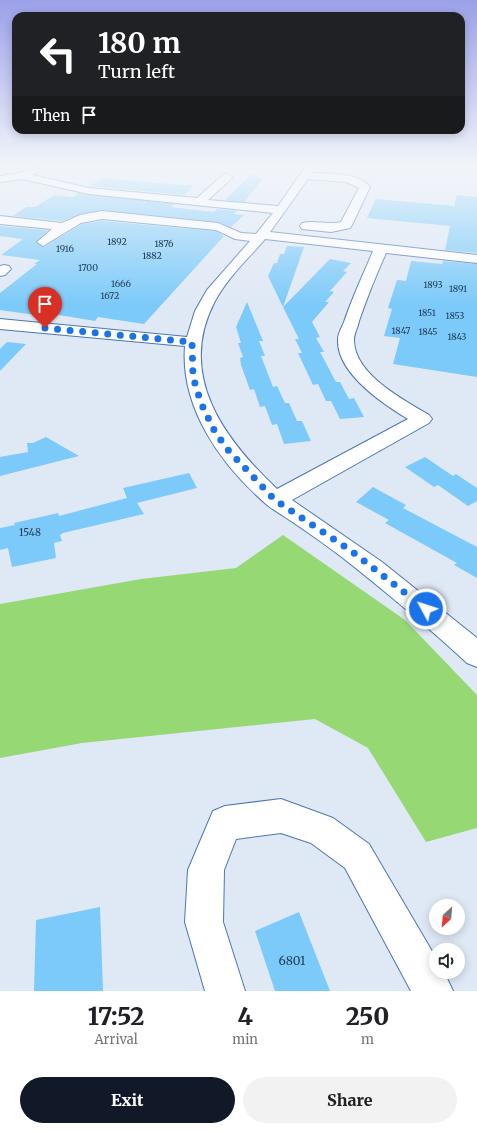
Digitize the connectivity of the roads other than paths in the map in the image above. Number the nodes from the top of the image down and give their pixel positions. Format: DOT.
graph roads {
  1 [pos="231,212"];
  2 [pos="283,212"];
  3 [pos="352,212"];
  4 [pos="0,220"];
  5 [pos="275,226"];
  6 [pos="63,227"];
  7 [pos="43,242"];
  8 [pos="381,249"];
  9 [pos="477,259"];
  10 [pos="0,268"];
  11 [pos="0,272"];
  12 [pos="0,324"];
  13 [pos="192,342"];
  14 [pos="275,500"];
  15 [pos="477,655"];
  16 [pos="224,991"];
  17 [pos="433,991"];
  1 -- 5 [label="street"];
  2 -- 5 [label="street"];
  3 -- 5 [label="street"];
  4 -- 6 [label="street"];
  5 -- 6 [label="street"];
  5 -- 8 [label="street"];
  5 -- 13 [label="street"];
  6 -- 7 [label="street"];
  8 -- 9 [label="street"];
  8 -- 14 [label="street"];
  10 -- 11 [label="street"];
  12 -- 13 [label="street"];
  13 -- 14 [label="street"];
  14 -- 15 [label="street"];
  16 -- 17 [label="street"];
}
